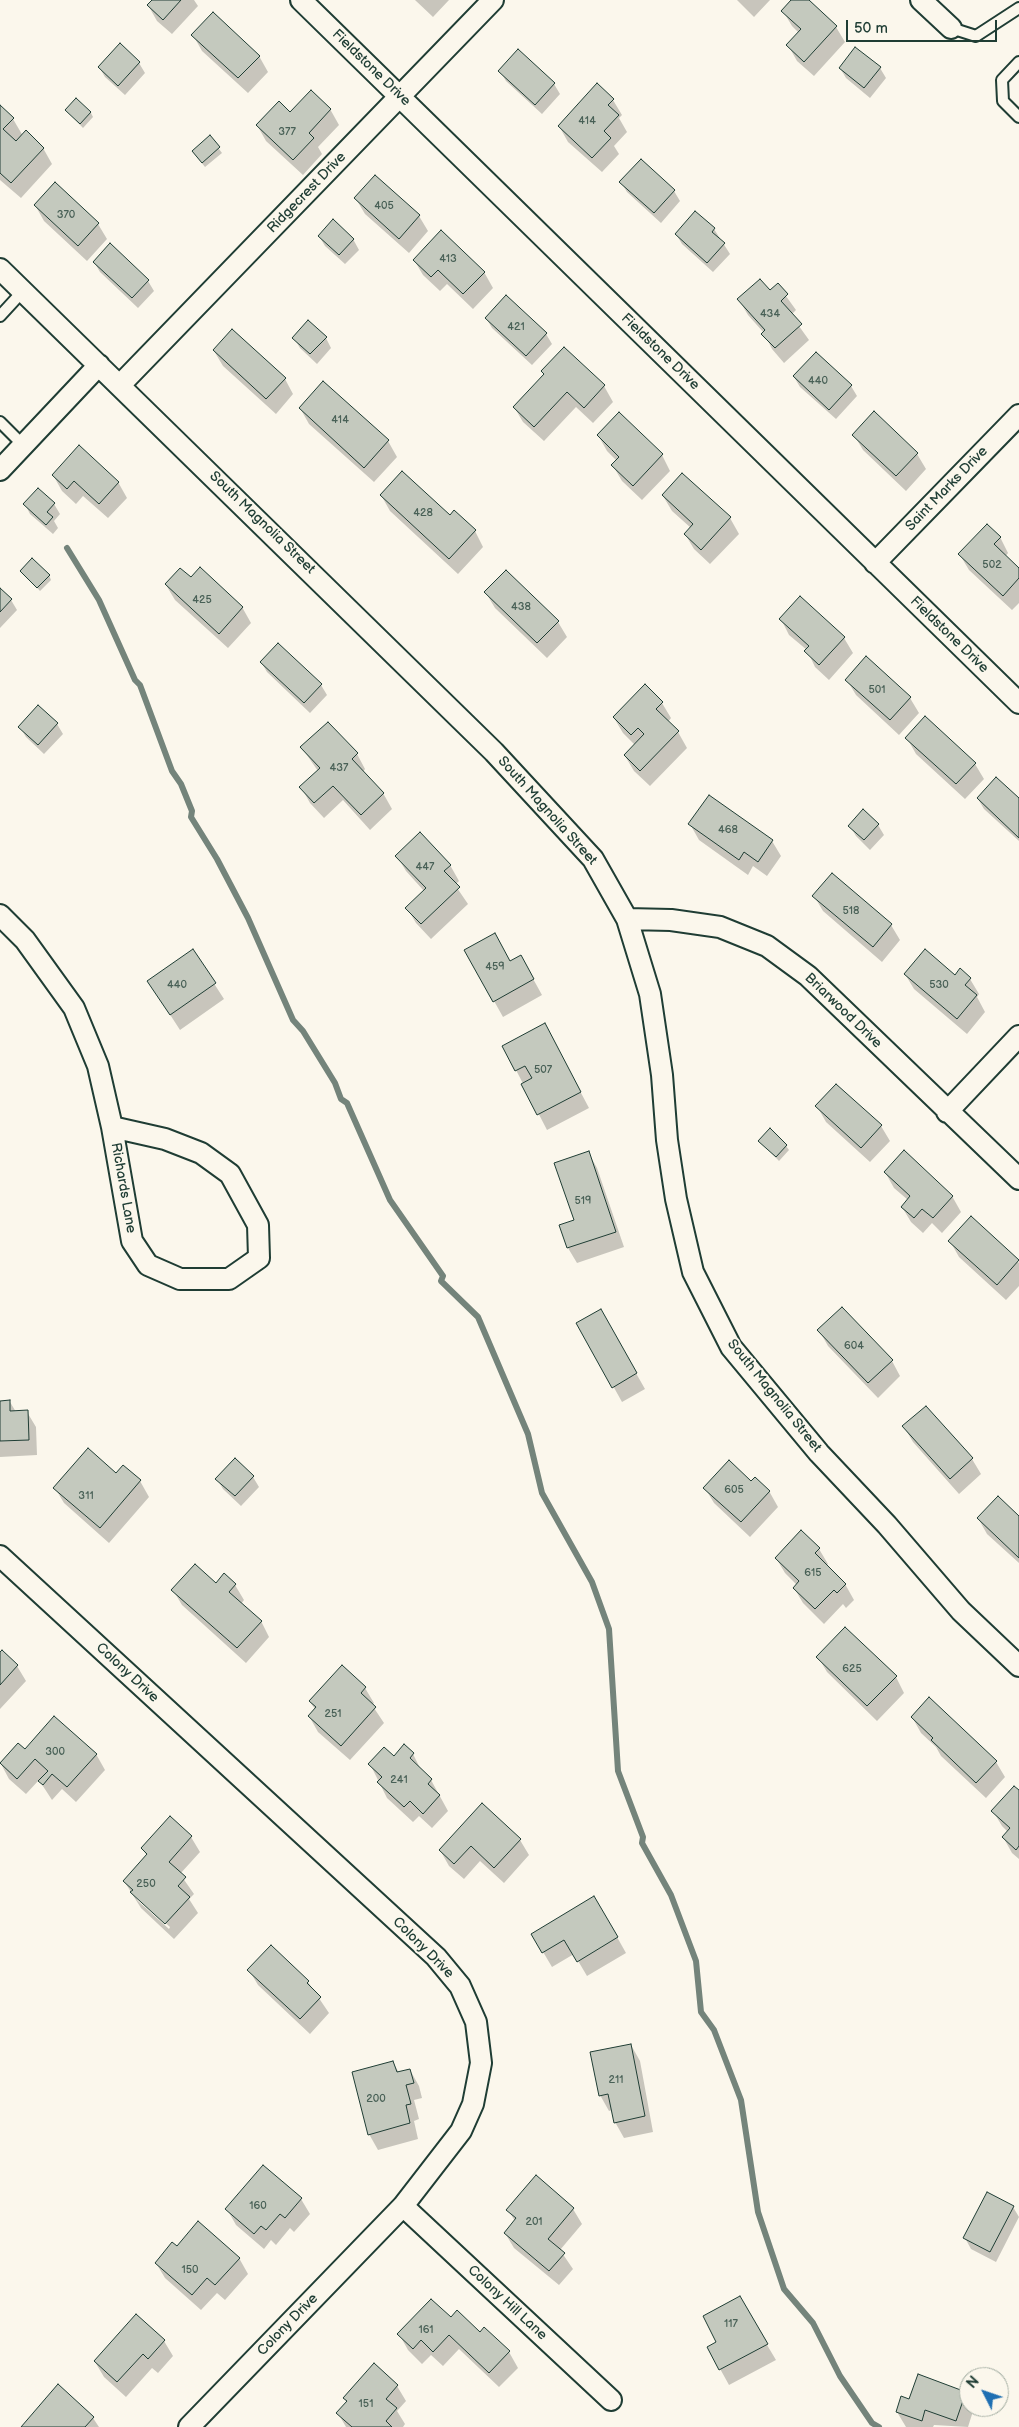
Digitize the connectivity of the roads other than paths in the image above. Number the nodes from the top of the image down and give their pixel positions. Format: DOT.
graph roads {
  1 [pos="301,0"];
  2 [pos="493,0"];
  3 [pos="921,0"];
  4 [pos="1019,8"];
  5 [pos="951,28"];
  6 [pos="1019,62"];
  7 [pos="400,97"];
  8 [pos="1019,117"];
  9 [pos="0,269"];
  10 [pos="23,291"];
  11 [pos="0,316"];
  12 [pos="99,365"];
  13 [pos="120,385"];
  14 [pos="1019,415"];
  15 [pos="0,422"];
  16 [pos="23,445"];
  17 [pos="0,470"];
  18 [pos="876,563"];
  19 [pos="1019,703"];
  20 [pos="0,915"];
  21 [pos="627,919"];
  22 [pos="1019,1036"];
  23 [pos="947,1112"];
  24 [pos="112,1127"];
  25 [pos="1019,1180"];
  26 [pos="0,1556"];
  27 [pos="1019,1666"];
  28 [pos="403,2206"];
  29 [pos="611,2400"];
  30 [pos="188,2427"];
  1 -- 7 [label="street, Fieldstone Drive"];
  2 -- 7 [label="street, Ridgecrest Drive"];
  3 -- 5 [label="street"];
  4 -- 5 [label="lane"];
  6 -- 8 [label="lane"];
  7 -- 13 [label="street, Ridgecrest Drive"];
  7 -- 18 [label="street, Fieldstone Drive"];
  9 -- 10 [label="street, South Magnolia Street"];
  10 -- 11 [label="lane"];
  10 -- 12 [label="street, South Magnolia Street"];
  12 -- 13 [label="street, South Magnolia Street"];
  12 -- 16 [label="street"];
  13 -- 21 [label="street, South Magnolia Street"];
  14 -- 18 [label="street, Saint Marks Drive"];
  15 -- 16 [label="lane"];
  16 -- 17 [label="street"];
  18 -- 19 [label="street, Fieldstone Drive"];
  20 -- 24 [label="street, Richards Lane"];
  21 -- 23 [label="street, Briarwood Drive"];
  21 -- 27 [label="street, South Magnolia Street"];
  22 -- 23 [label="street"];
  23 -- 25 [label="street, Briarwood Drive"];
  24 -- 24 [label="street, Richards Lane"];
  26 -- 28 [label="street, Colony Drive"];
  28 -- 29 [label="street, Colony Hill Lane"];
  28 -- 30 [label="street, Colony Drive"];
}
